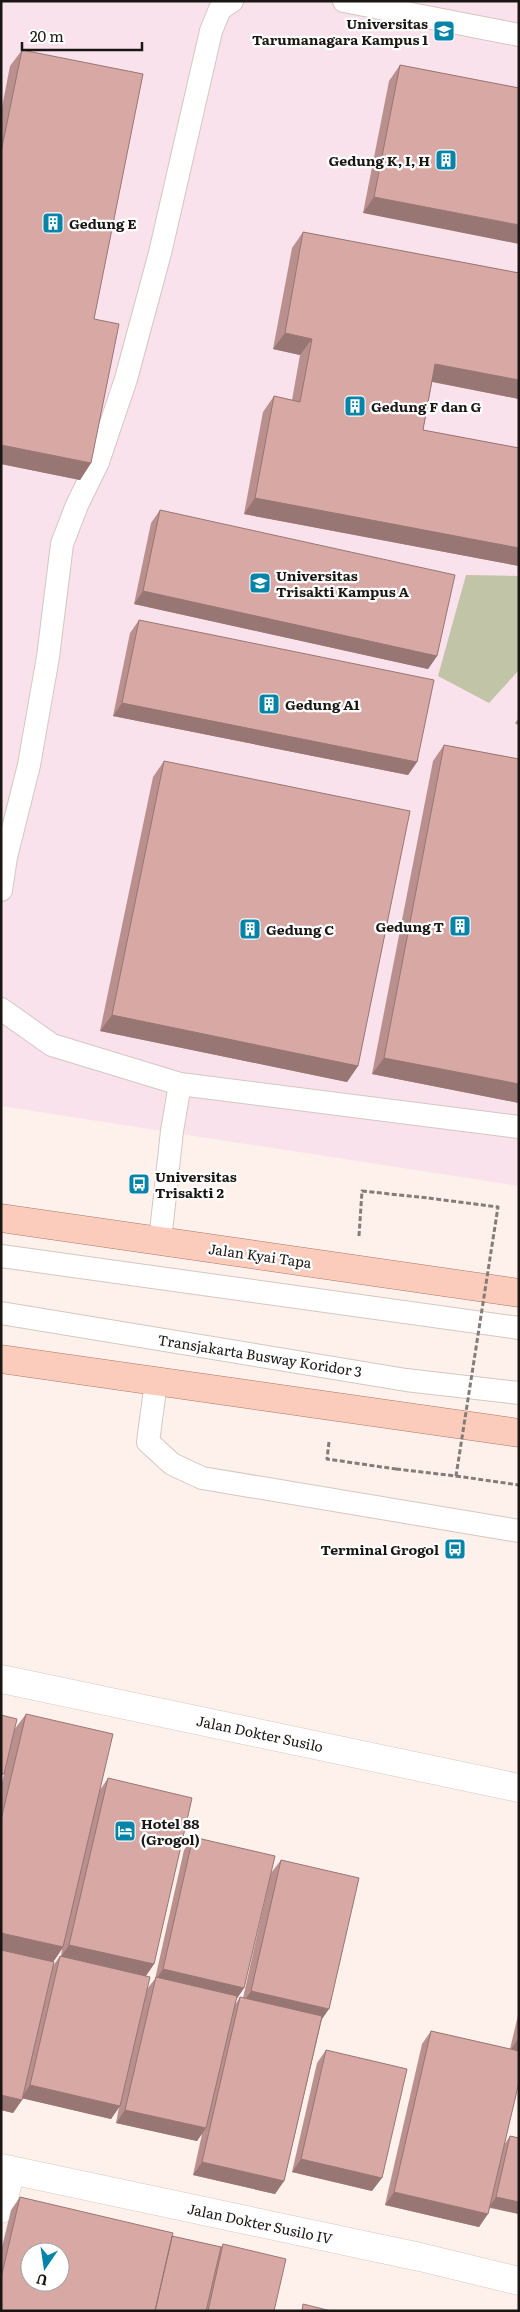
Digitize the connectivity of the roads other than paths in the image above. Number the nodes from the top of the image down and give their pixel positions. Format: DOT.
graph roads {
  1 [pos="232,1"];
  2 [pos="344,1"];
  3 [pos="519,35"];
  4 [pos="4,857"];
  5 [pos="1,890"];
  6 [pos="1,1009"];
  7 [pos="180,1084"];
  8 [pos="519,1127"];
  9 [pos="1,1218"];
  10 [pos="160,1241"];
  11 [pos="1,1256"];
  12 [pos="519,1292"];
  13 [pos="1,1313"];
  14 [pos="519,1328"];
  15 [pos="1,1359"];
  16 [pos="156,1382"];
  17 [pos="519,1393"];
  18 [pos="519,1433"];
  19 [pos="519,1531"];
  20 [pos="1,1679"];
  21 [pos="519,1788"];
  22 [pos="6,2169"];
  23 [pos="1,2208"];
  24 [pos="519,2281"];
  1 -- 4 [label="lane"];
  2 -- 3 [label="lane"];
  4 -- 5 [label="lane"];
  6 -- 7 [label="lane"];
  7 -- 8 [label="lane"];
  7 -- 10 [label="lane"];
  9 -- 10 [label="main road, Jalan Kyai Tapa"];
  10 -- 12 [label="main road, Jalan Kyai Tapa"];
  11 -- 14 [label="lane"];
  13 -- 17 [label="lane, Transjakarta Busway Koridor 3"];
  15 -- 16 [label="main road"];
  16 -- 18 [label="main road"];
  16 -- 19 [label="lane"];
  20 -- 21 [label="street, Jalan Dokter Susilo"];
  22 -- 23 [label="street"];
  22 -- 24 [label="street, Jalan Dokter Susilo IV"];
}
